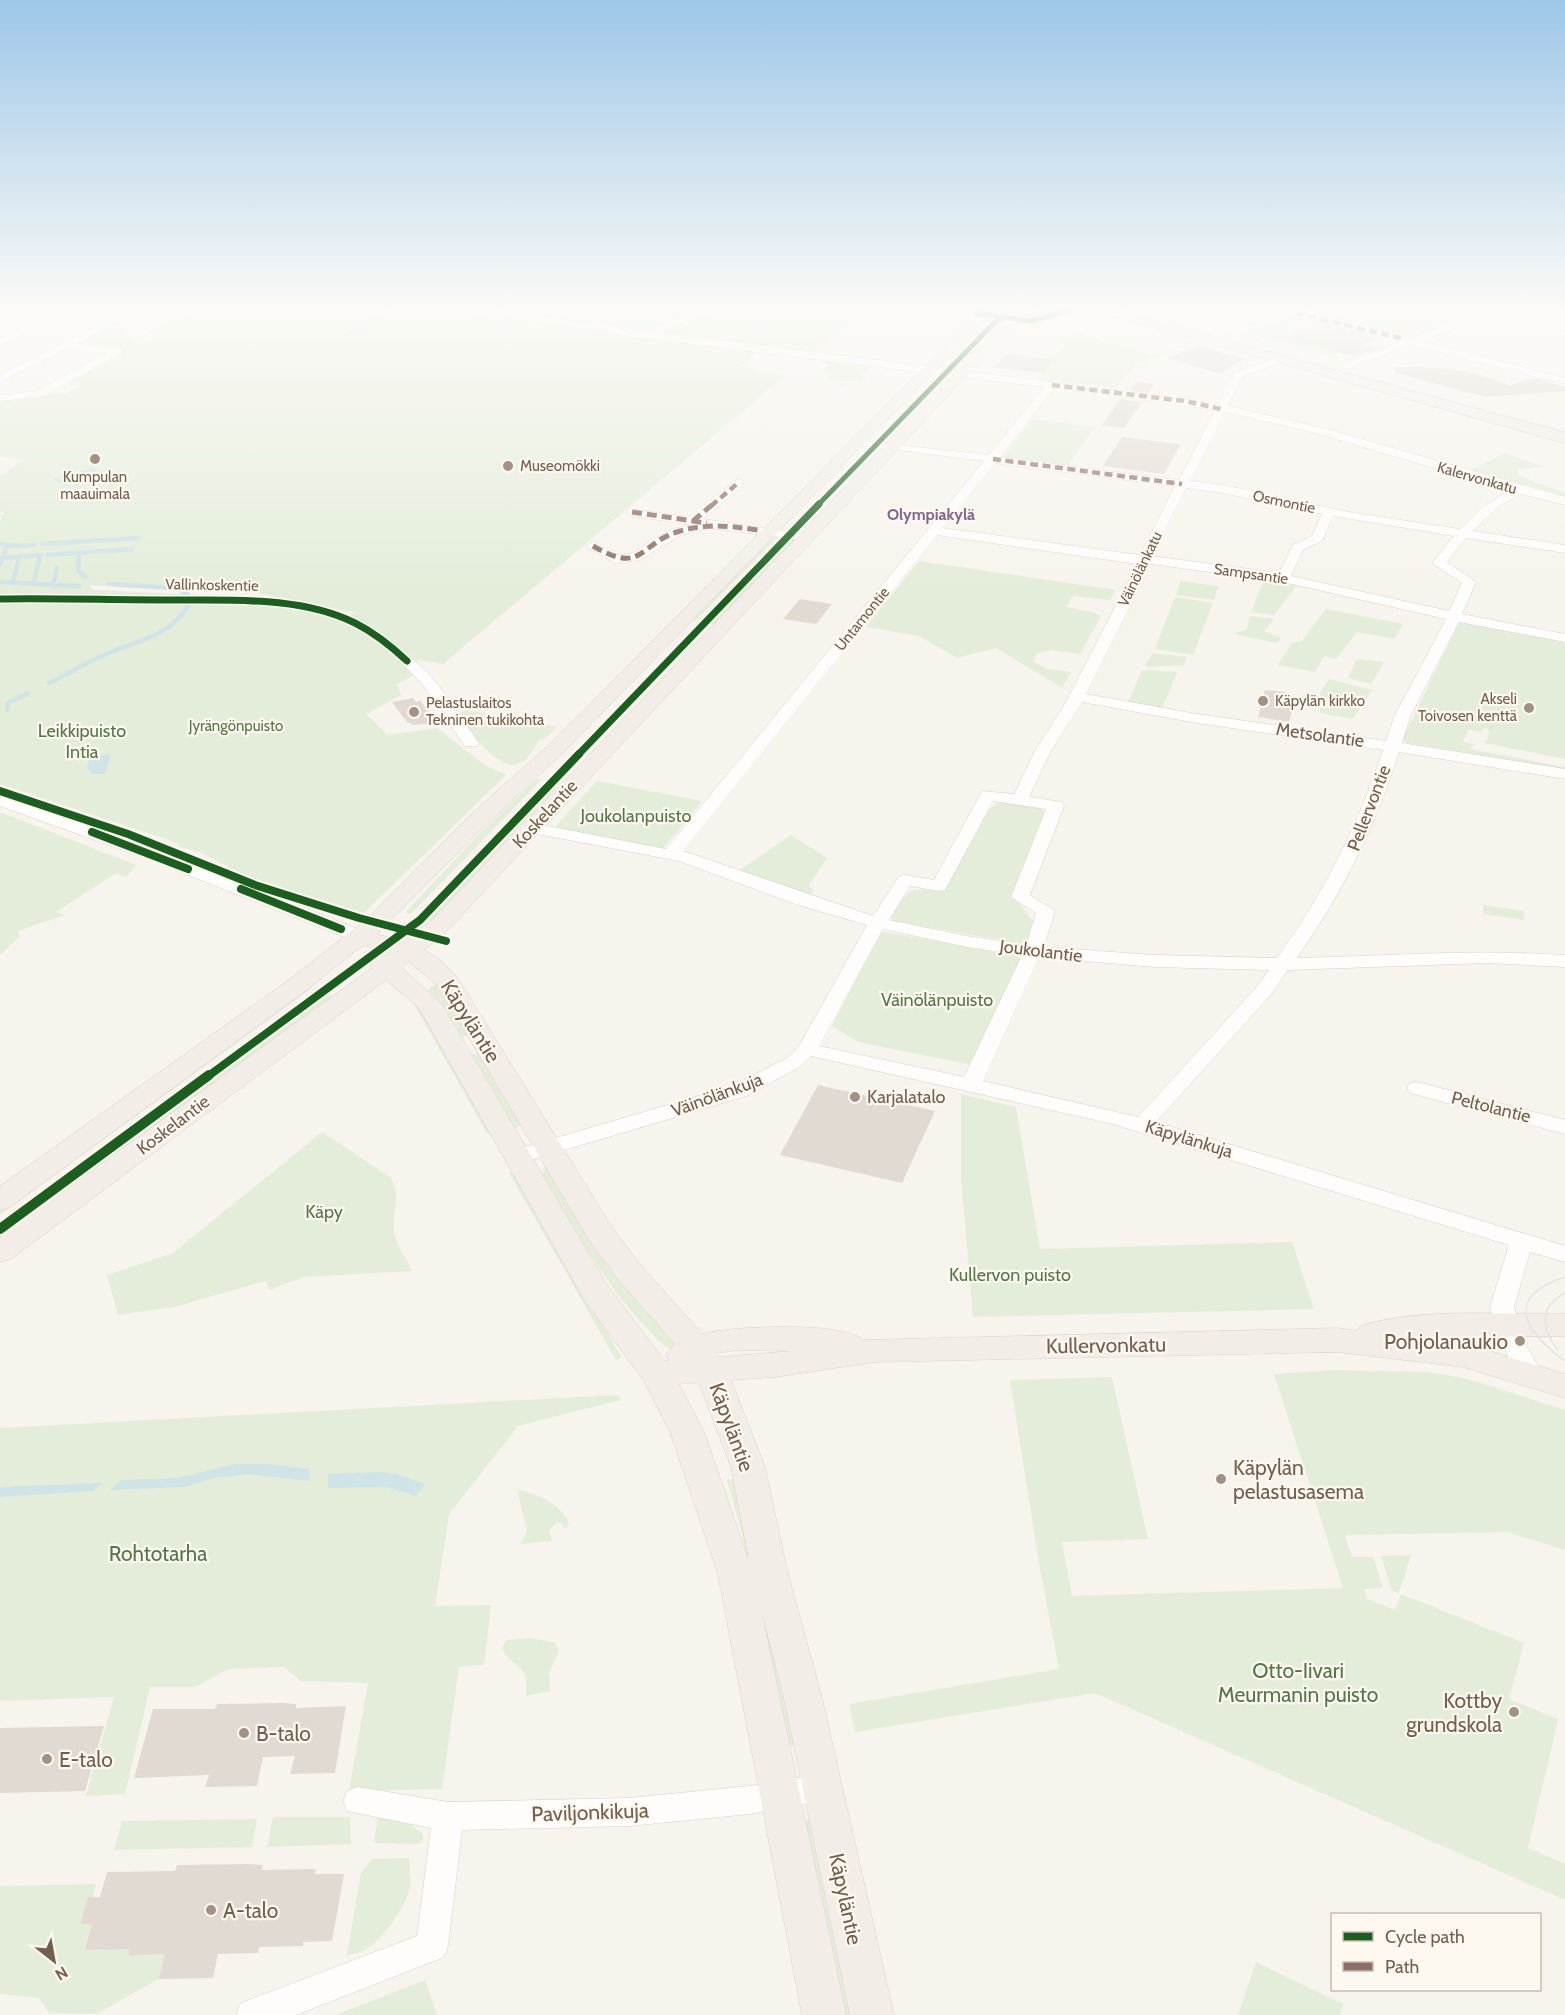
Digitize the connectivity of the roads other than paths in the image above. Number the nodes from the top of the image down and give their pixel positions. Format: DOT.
graph roads {
  1 [pos="895,404"];
  2 [pos="931,404"];
  3 [pos="1039,404"];
  4 [pos="1199,404"];
  5 [pos="1223,404"];
  6 [pos="1440,404"];
  7 [pos="1490,404"];
  8 [pos="1221,409"];
  9 [pos="1565,424"];
  10 [pos="1565,438"];
  11 [pos="859,442"];
  12 [pos="890,446"];
  13 [pos="997,460"];
  14 [pos="738,483"];
  15 [pos="1182,484"];
  16 [pos="1519,490"];
  17 [pos="1565,501"];
  18 [pos="632,512"];
  19 [pos="1329,512"];
  20 [pos="693,521"];
  21 [pos="710,524"];
  22 [pos="934,531"];
  23 [pos="769,532"];
  24 [pos="1464,533"];
  25 [pos="804,538"];
  26 [pos="593,546"];
  27 [pos="1565,549"];
  28 [pos="1143,561"];
  29 [pos="1283,578"];
  30 [pos="1454,616"];
  31 [pos="1565,638"];
  32 [pos="407,661"];
  33 [pos="1076,696"];
  34 [pos="471,743"];
  35 [pos="1393,746"];
  36 [pos="1565,774"];
  37 [pos="0,800"];
  38 [pos="1019,800"];
  39 [pos="532,828"];
  40 [pos="672,854"];
  41 [pos="878,923"];
  42 [pos="361,937"];
  43 [pos="408,951"];
  44 [pos="1033,951"];
  45 [pos="1565,961"];
  46 [pos="1282,963"];
  47 [pos="387,968"];
  48 [pos="807,1049"];
  49 [pos="971,1084"];
  50 [pos="1417,1088"];
  51 [pos="1142,1125"];
  52 [pos="1565,1127"];
  53 [pos="546,1148"];
  54 [pos="516,1157"];
  55 [pos="0,1200"];
  56 [pos="1521,1241"];
  57 [pos="0,1252"];
  58 [pos="1565,1254"];
  59 [pos="1506,1325"];
  60 [pos="1565,1325"];
  61 [pos="1338,1340"];
  62 [pos="703,1358"];
  63 [pos="657,1374"];
  64 [pos="1530,1374"];
  65 [pos="1565,1386"];
  66 [pos="822,1788"];
  67 [pos="778,1795"];
  68 [pos="358,1801"];
  69 [pos="448,1816"];
  70 [pos="253,2015"];
  71 [pos="824,2015"];
  72 [pos="872,2015"];
  1 -- 11 [label="main road, Koskelantie"];
  2 -- 12 [label="main road, Koskelantie"];
  3 -- 13 [label="street, Untamontie"];
  4 -- 8 [label="street, Kalervonkatu"];
  5 -- 8 [label="street, Väinölänkatu"];
  6 -- 10 [label="main road"];
  7 -- 9 [label="main road"];
  8 -- 15 [label="street, Väinölänkatu"];
  8 -- 16 [label="street, Kalervonkatu"];
  11 -- 12 [label="street, Osmontie"];
  11 -- 23 [label="main road, Koskelantie"];
  12 -- 13 [label="street, Osmontie"];
  12 -- 25 [label="main road, Koskelantie"];
  13 -- 15 [label="street, Osmontie"];
  13 -- 22 [label="street, Untamontie"];
  14 -- 20 [label="street"];
  15 -- 19 [label="street, Osmontie"];
  15 -- 28 [label="street, Väinölänkatu"];
  16 -- 17 [label="street, Kalervonkatu"];
  16 -- 24 [label="street, Pellervontie"];
  18 -- 20 [label="street"];
  19 -- 24 [label="street, Osmontie"];
  19 -- 29 [label="street"];
  20 -- 21 [label="street"];
  21 -- 23 [label="street"];
  21 -- 26 [label="street"];
  22 -- 28 [label="street, Sampsantie"];
  22 -- 40 [label="street, Untamontie"];
  23 -- 25 [label="street"];
  23 -- 42 [label="main road, Koskelantie"];
  24 -- 27 [label="street, Osmontie"];
  24 -- 30 [label="street, Pellervontie"];
  25 -- 39 [label="main road, Koskelantie"];
  28 -- 29 [label="street, Sampsantie"];
  28 -- 33 [label="street, Väinölänkatu"];
  29 -- 30 [label="street, Sampsantie"];
  30 -- 31 [label="street, Sampsantie"];
  30 -- 35 [label="street, Pellervontie"];
  32 -- 34 [label="street"];
  33 -- 35 [label="street, Metsolantie"];
  33 -- 38 [label="street, Väinölänkatu"];
  35 -- 36 [label="street, Metsolantie"];
  35 -- 46 [label="street, Pellervontie"];
  37 -- 42 [label="street"];
  38 -- 41 [label="street"];
  38 -- 44 [label="street"];
  39 -- 40 [label="street, Joukolantie"];
  39 -- 43 [label="main road, Koskelantie"];
  40 -- 41 [label="street, Joukolantie"];
  41 -- 44 [label="street, Joukolantie"];
  41 -- 48 [label="street, Väinölänkuja"];
  42 -- 43 [label="main road, Käpyläntie"];
  42 -- 47 [label="main road, Käpyläntie"];
  42 -- 55 [label="main road, Koskelantie"];
  43 -- 47 [label="main road, Koskelantie"];
  43 -- 53 [label="main road, Käpyläntie"];
  44 -- 46 [label="street, Joukolantie"];
  44 -- 49 [label="street"];
  45 -- 46 [label="street, Joukolantie"];
  46 -- 51 [label="street, Pellervontie"];
  47 -- 54 [label="main road, Käpyläntie"];
  47 -- 57 [label="main road, Koskelantie"];
  48 -- 49 [label="street, Käpylänkuja"];
  48 -- 53 [label="street, Väinölänkuja"];
  49 -- 51 [label="street, Käpylänkuja"];
  50 -- 52 [label="street, Peltolantie"];
  51 -- 56 [label="street, Käpylänkuja"];
  53 -- 54 [label="street, Väinölänkuja"];
  53 -- 62 [label="main road, Käpyläntie"];
  54 -- 63 [label="main road, Käpyläntie"];
  56 -- 58 [label="street, Käpylänkuja"];
  56 -- 59 [label="street"];
  59 -- 60 [label="main road, Kullervonkatu"];
  59 -- 61 [label="main road, Kullervonkatu"];
  59 -- 64 [label="street"];
  61 -- 62 [label="main road, Kullervonkatu"];
  61 -- 64 [label="main road, Kullervonkatu"];
  62 -- 63 [label="main road, Kullervonkatu"];
  62 -- 66 [label="main road, Käpyläntie"];
  63 -- 67 [label="main road, Käpyläntie"];
  64 -- 65 [label="main road, Kullervonkatu"];
  66 -- 67 [label="street, Paviljonkikuja"];
  66 -- 72 [label="main road, Käpyläntie"];
  67 -- 69 [label="street, Paviljonkikuja"];
  67 -- 71 [label="main road, Käpyläntie"];
  68 -- 69 [label="street, Paviljonkikuja"];
  69 -- 70 [label="street"];
}
